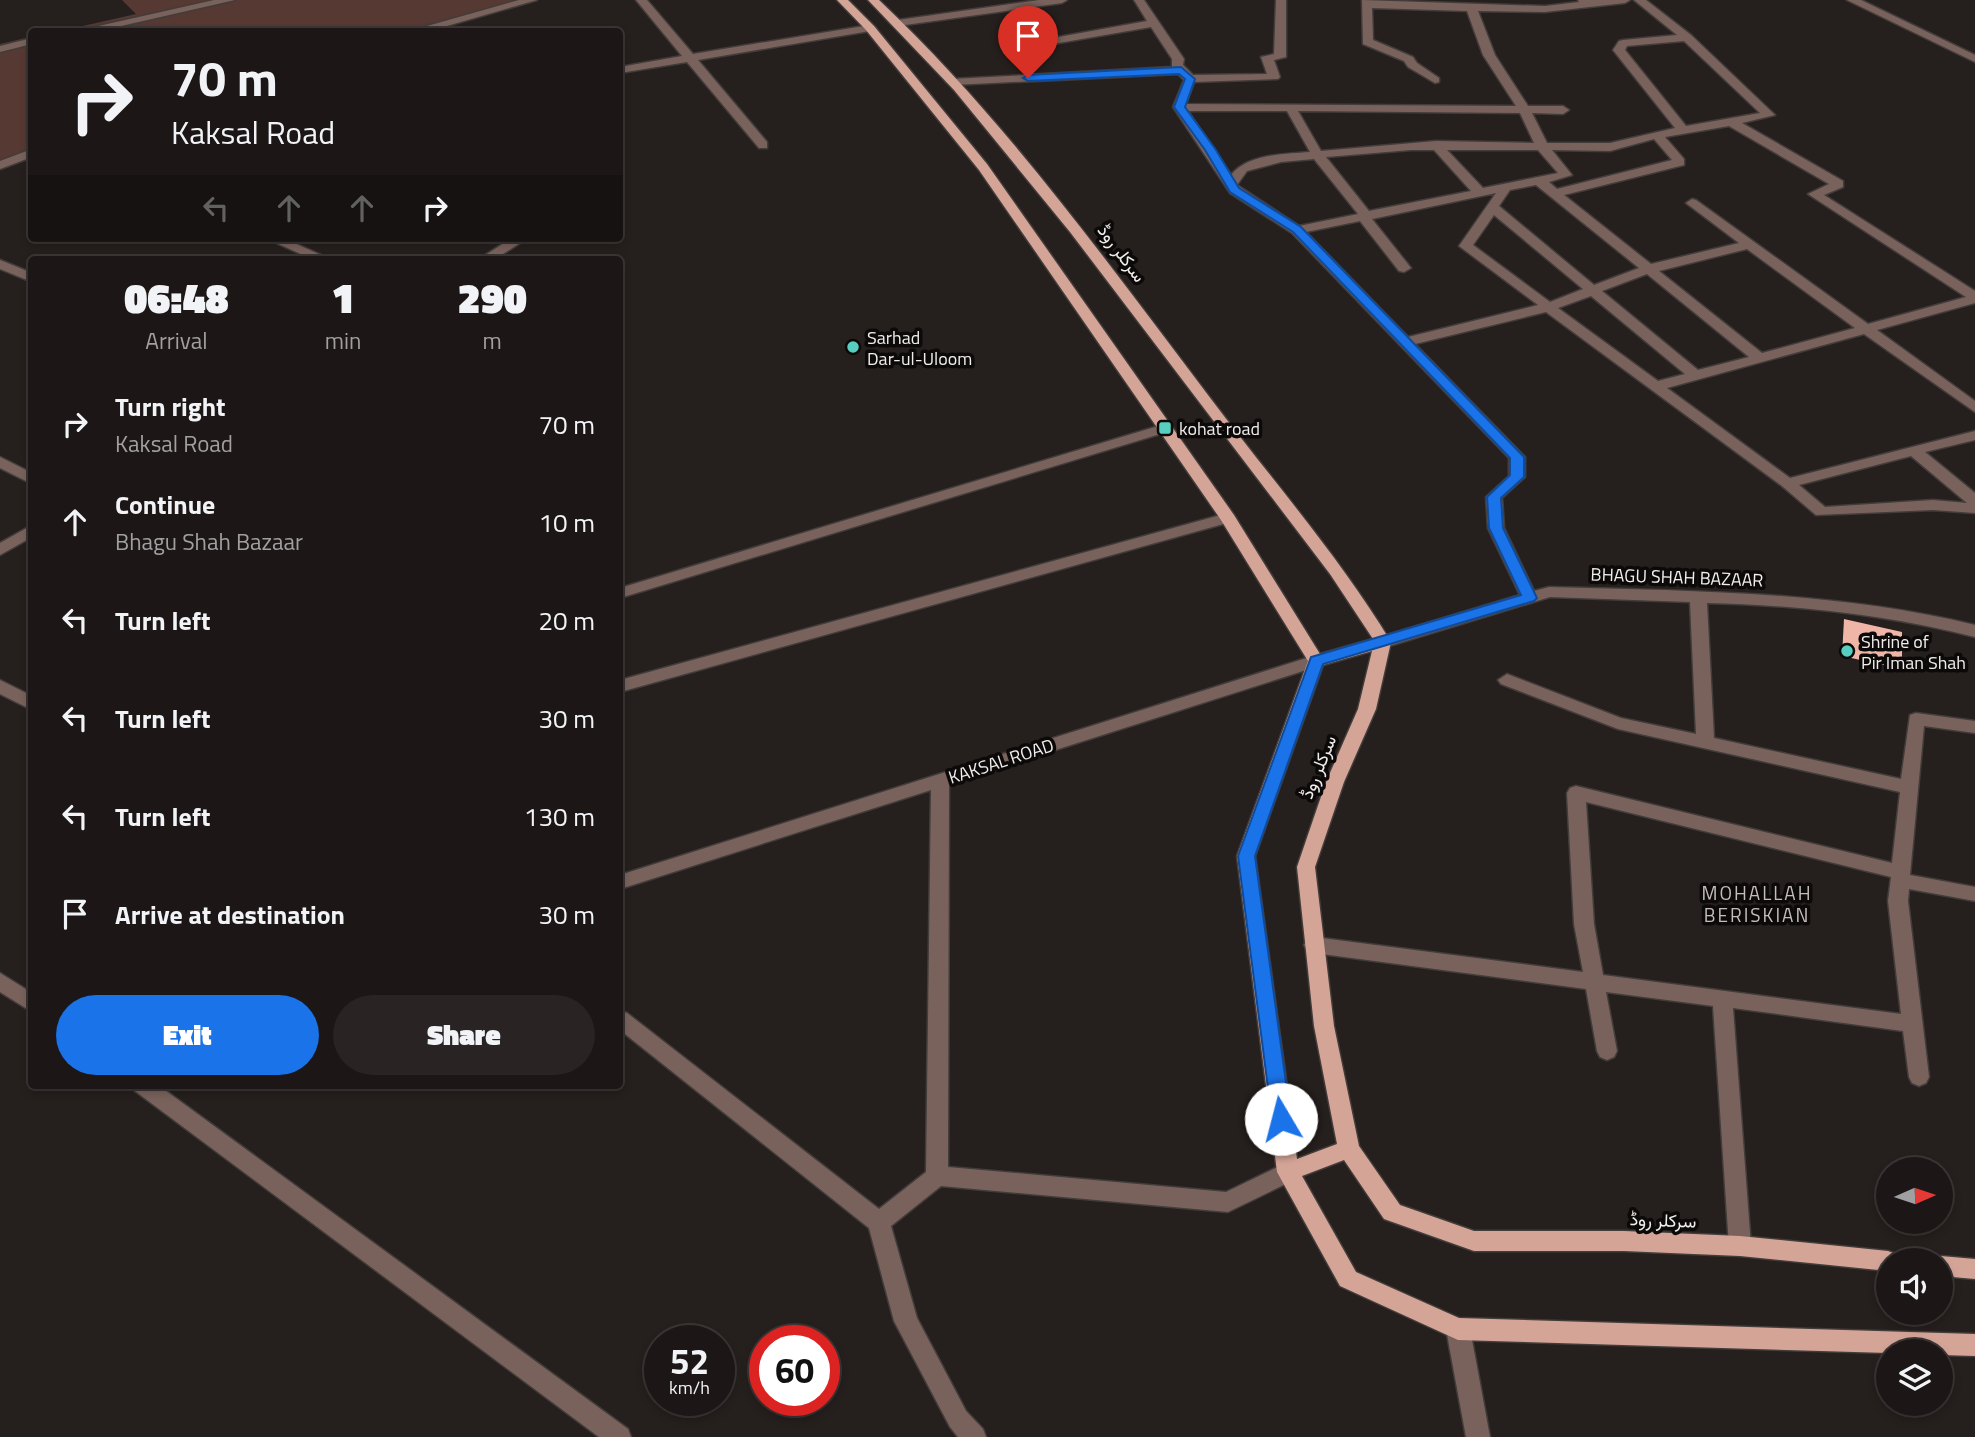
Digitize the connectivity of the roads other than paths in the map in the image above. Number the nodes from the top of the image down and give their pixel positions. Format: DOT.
graph roads {
  1 [pos="230,0"];
  2 [pos="532,0"];
  3 [pos="641,0"];
  4 [pos="842,0"];
  5 [pos="873,0"];
  6 [pos="1062,0"];
  7 [pos="1139,0"];
  8 [pos="1281,0"];
  9 [pos="1625,0"];
  10 [pos="1639,0"];
  11 [pos="1852,0"];
  12 [pos="1586,2"];
  13 [pos="1367,3"];
  14 [pos="1471,7"];
  15 [pos="898,23"];
  16 [pos="1156,23"];
  17 [pos="450,27"];
  18 [pos="96,28"];
  19 [pos="870,28"];
  20 [pos="1687,37"];
  21 [pos="1053,41"];
  22 [pos="28,42"];
  23 [pos="0,49"];
  24 [pos="690,57"];
  25 [pos="1975,59"];
  26 [pos="623,69"];
  27 [pos="1186,75"];
  28 [pos="1435,80"];
  29 [pos="952,82"];
  30 [pos="1179,107"];
  31 [pos="1290,107"];
  32 [pos="1524,109"];
  33 [pos="1563,110"];
  34 [pos="1731,122"];
  35 [pos="1683,131"];
  36 [pos="1657,135"];
  37 [pos="763,145"];
  38 [pos="1436,145"];
  39 [pos="1543,148"];
  40 [pos="28,154"];
  41 [pos="1317,155"];
  42 [pos="0,165"];
  43 [pos="1538,180"];
  44 [pos="1231,184"];
  45 [pos="1506,187"];
  46 [pos="1479,192"];
  47 [pos="1555,193"];
  48 [pos="1692,202"];
  49 [pos="1492,207"];
  50 [pos="1364,216"];
  51 [pos="1297,230"];
  52 [pos="282,242"];
  53 [pos="514,242"];
  54 [pos="1750,244"];
  55 [pos="316,256"];
  56 [pos="491,256"];
  57 [pos="0,264"];
  58 [pos="1404,268"];
  59 [pos="1649,269"];
  60 [pos="28,276"];
  61 [pos="1592,290"];
  62 [pos="1975,298"];
  63 [pos="1548,307"];
  64 [pos="1869,328"];
  65 [pos="1405,342"];
  66 [pos="1759,358"];
  67 [pos="1696,376"];
  68 [pos="1657,386"];
  69 [pos="1975,408"];
  70 [pos="1166,428"];
  71 [pos="1975,435"];
  72 [pos="1914,451"];
  73 [pos="0,462"];
  74 [pos="28,476"];
  75 [pos="1787,483"];
  76 [pos="1975,501"];
  77 [pos="1975,508"];
  78 [pos="1228,518"];
  79 [pos="28,532"];
  80 [pos="0,550"];
  81 [pos="623,592"];
  82 [pos="1698,596"];
  83 [pos="1529,598"];
  84 [pos="1975,631"];
  85 [pos="1383,642"];
  86 [pos="1316,661"];
  87 [pos="1507,680"];
  88 [pos="623,685"];
  89 [pos="0,686"];
  90 [pos="28,702"];
  91 [pos="1975,727"];
  92 [pos="1705,743"];
  93 [pos="940,780"];
  94 [pos="1909,787"];
  95 [pos="1901,876"];
  96 [pos="623,881"];
  97 [pos="1975,894"];
  98 [pos="1314,945"];
  99 [pos="0,981"];
  100 [pos="1593,984"];
  101 [pos="1722,997"];
  102 [pos="28,1001"];
  103 [pos="623,1021"];
  104 [pos="1913,1024"];
  105 [pos="1607,1051"];
  106 [pos="1919,1077"];
  107 [pos="147,1089"];
  108 [pos="1349,1149"];
  109 [pos="1288,1172"];
  110 [pos="937,1176"];
  111 [pos="879,1222"];
  112 [pos="1741,1246"];
  113 [pos="1876,1260"];
  114 [pos="1953,1267"];
  115 [pos="1975,1269"];
  116 [pos="1458,1329"];
  117 [pos="1975,1345"];
  118 [pos="618,1437"];
  119 [pos="974,1437"];
  120 [pos="1478,1437"];
  1 -- 18 [label="street"];
  2 -- 17 [label="street"];
  3 -- 24 [label="street"];
  4 -- 19 [label="main road"];
  5 -- 15 [label="main road, سرکلر روڈ"];
  6 -- 15 [label="street"];
  7 -- 16 [label="street"];
  8 -- 27 [label="street"];
  9 -- 12 [label="street"];
  10 -- 20 [label="street"];
  11 -- 25 [label="street"];
  12 -- 14 [label="street"];
  13 -- 14 [label="street"];
  13 -- 28 [label="street"];
  14 -- 32 [label="street"];
  15 -- 19 [label="main road"];
  15 -- 29 [label="main road, سرکلر روڈ"];
  16 -- 21 [label="street"];
  16 -- 27 [label="street"];
  19 -- 24 [label="street"];
  19 -- 70 [label="main road"];
  20 -- 34 [label="street"];
  20 -- 35 [label="street"];
  22 -- 23 [label="street"];
  24 -- 26 [label="street"];
  24 -- 37 [label="street"];
  27 -- 29 [label="street"];
  27 -- 30 [label="street"];
  29 -- 85 [label="main road, سرکلر روڈ"];
  30 -- 31 [label="street"];
  30 -- 44 [label="street"];
  31 -- 32 [label="street"];
  31 -- 41 [label="street"];
  32 -- 33 [label="street"];
  32 -- 39 [label="street"];
  34 -- 35 [label="street"];
  34 -- 62 [label="street"];
  35 -- 36 [label="street"];
  36 -- 39 [label="street"];
  36 -- 47 [label="street"];
  38 -- 39 [label="street"];
  38 -- 41 [label="street"];
  38 -- 46 [label="street"];
  39 -- 43 [label="street"];
  40 -- 42 [label="street"];
  41 -- 44 [label="street"];
  41 -- 50 [label="street"];
  43 -- 45 [label="street"];
  43 -- 47 [label="street"];
  44 -- 51 [label="street"];
  45 -- 46 [label="street"];
  45 -- 49 [label="street"];
  46 -- 50 [label="street"];
  47 -- 59 [label="street"];
  48 -- 54 [label="street"];
  49 -- 61 [label="street"];
  49 -- 63 [label="street"];
  50 -- 51 [label="street"];
  50 -- 58 [label="street"];
  51 -- 65 [label="street"];
  52 -- 55 [label="street"];
  53 -- 56 [label="street"];
  54 -- 59 [label="street"];
  54 -- 64 [label="street"];
  57 -- 60 [label="street"];
  59 -- 61 [label="street"];
  59 -- 66 [label="street"];
  61 -- 63 [label="street"];
  61 -- 67 [label="street"];
  62 -- 64 [label="street"];
  63 -- 65 [label="street"];
  63 -- 68 [label="street"];
  64 -- 66 [label="street"];
  64 -- 69 [label="street"];
  65 -- 83 [label="street"];
  66 -- 67 [label="street"];
  67 -- 68 [label="street"];
  68 -- 75 [label="street"];
  70 -- 78 [label="main road"];
  70 -- 81 [label="street"];
  71 -- 72 [label="street"];
  72 -- 75 [label="street"];
  72 -- 76 [label="street"];
  73 -- 74 [label="street"];
  75 -- 77 [label="street"];
  78 -- 86 [label="main road"];
  78 -- 88 [label="street"];
  79 -- 80 [label="street"];
  82 -- 83 [label="street, BHAGU SHAH BAZAAR"];
  82 -- 84 [label="street, BHAGU SHAH BAZAAR"];
  82 -- 92 [label="street"];
  83 -- 85 [label="street, BHAGU SHAH BAZAAR"];
  85 -- 86 [label="main road, KAKSAL ROAD"];
  85 -- 98 [label="main road, سرکلر روڈ"];
  86 -- 93 [label="street, KAKSAL ROAD"];
  86 -- 109 [label="main road"];
  87 -- 92 [label="street"];
  89 -- 90 [label="street"];
  91 -- 94 [label="street"];
  92 -- 94 [label="street"];
  93 -- 96 [label="street, KAKSAL ROAD"];
  93 -- 110 [label="street"];
  94 -- 95 [label="street"];
  95 -- 97 [label="street"];
  95 -- 100 [label="street"];
  95 -- 104 [label="street"];
  98 -- 100 [label="street"];
  98 -- 108 [label="main road, سرکلر روڈ"];
  99 -- 102 [label="street"];
  100 -- 101 [label="street"];
  100 -- 105 [label="street"];
  101 -- 104 [label="street"];
  101 -- 112 [label="street"];
  103 -- 111 [label="street"];
  104 -- 106 [label="street"];
  107 -- 118 [label="street"];
  108 -- 109 [label="main road"];
  108 -- 112 [label="main road, سرکلر روڈ"];
  109 -- 110 [label="street"];
  109 -- 116 [label="main road"];
  110 -- 111 [label="street"];
  111 -- 119 [label="street"];
  112 -- 113 [label="main road, سرکلر روڈ"];
  114 -- 115 [label="main road"];
  116 -- 117 [label="main road"];
  116 -- 120 [label="street"];
}
